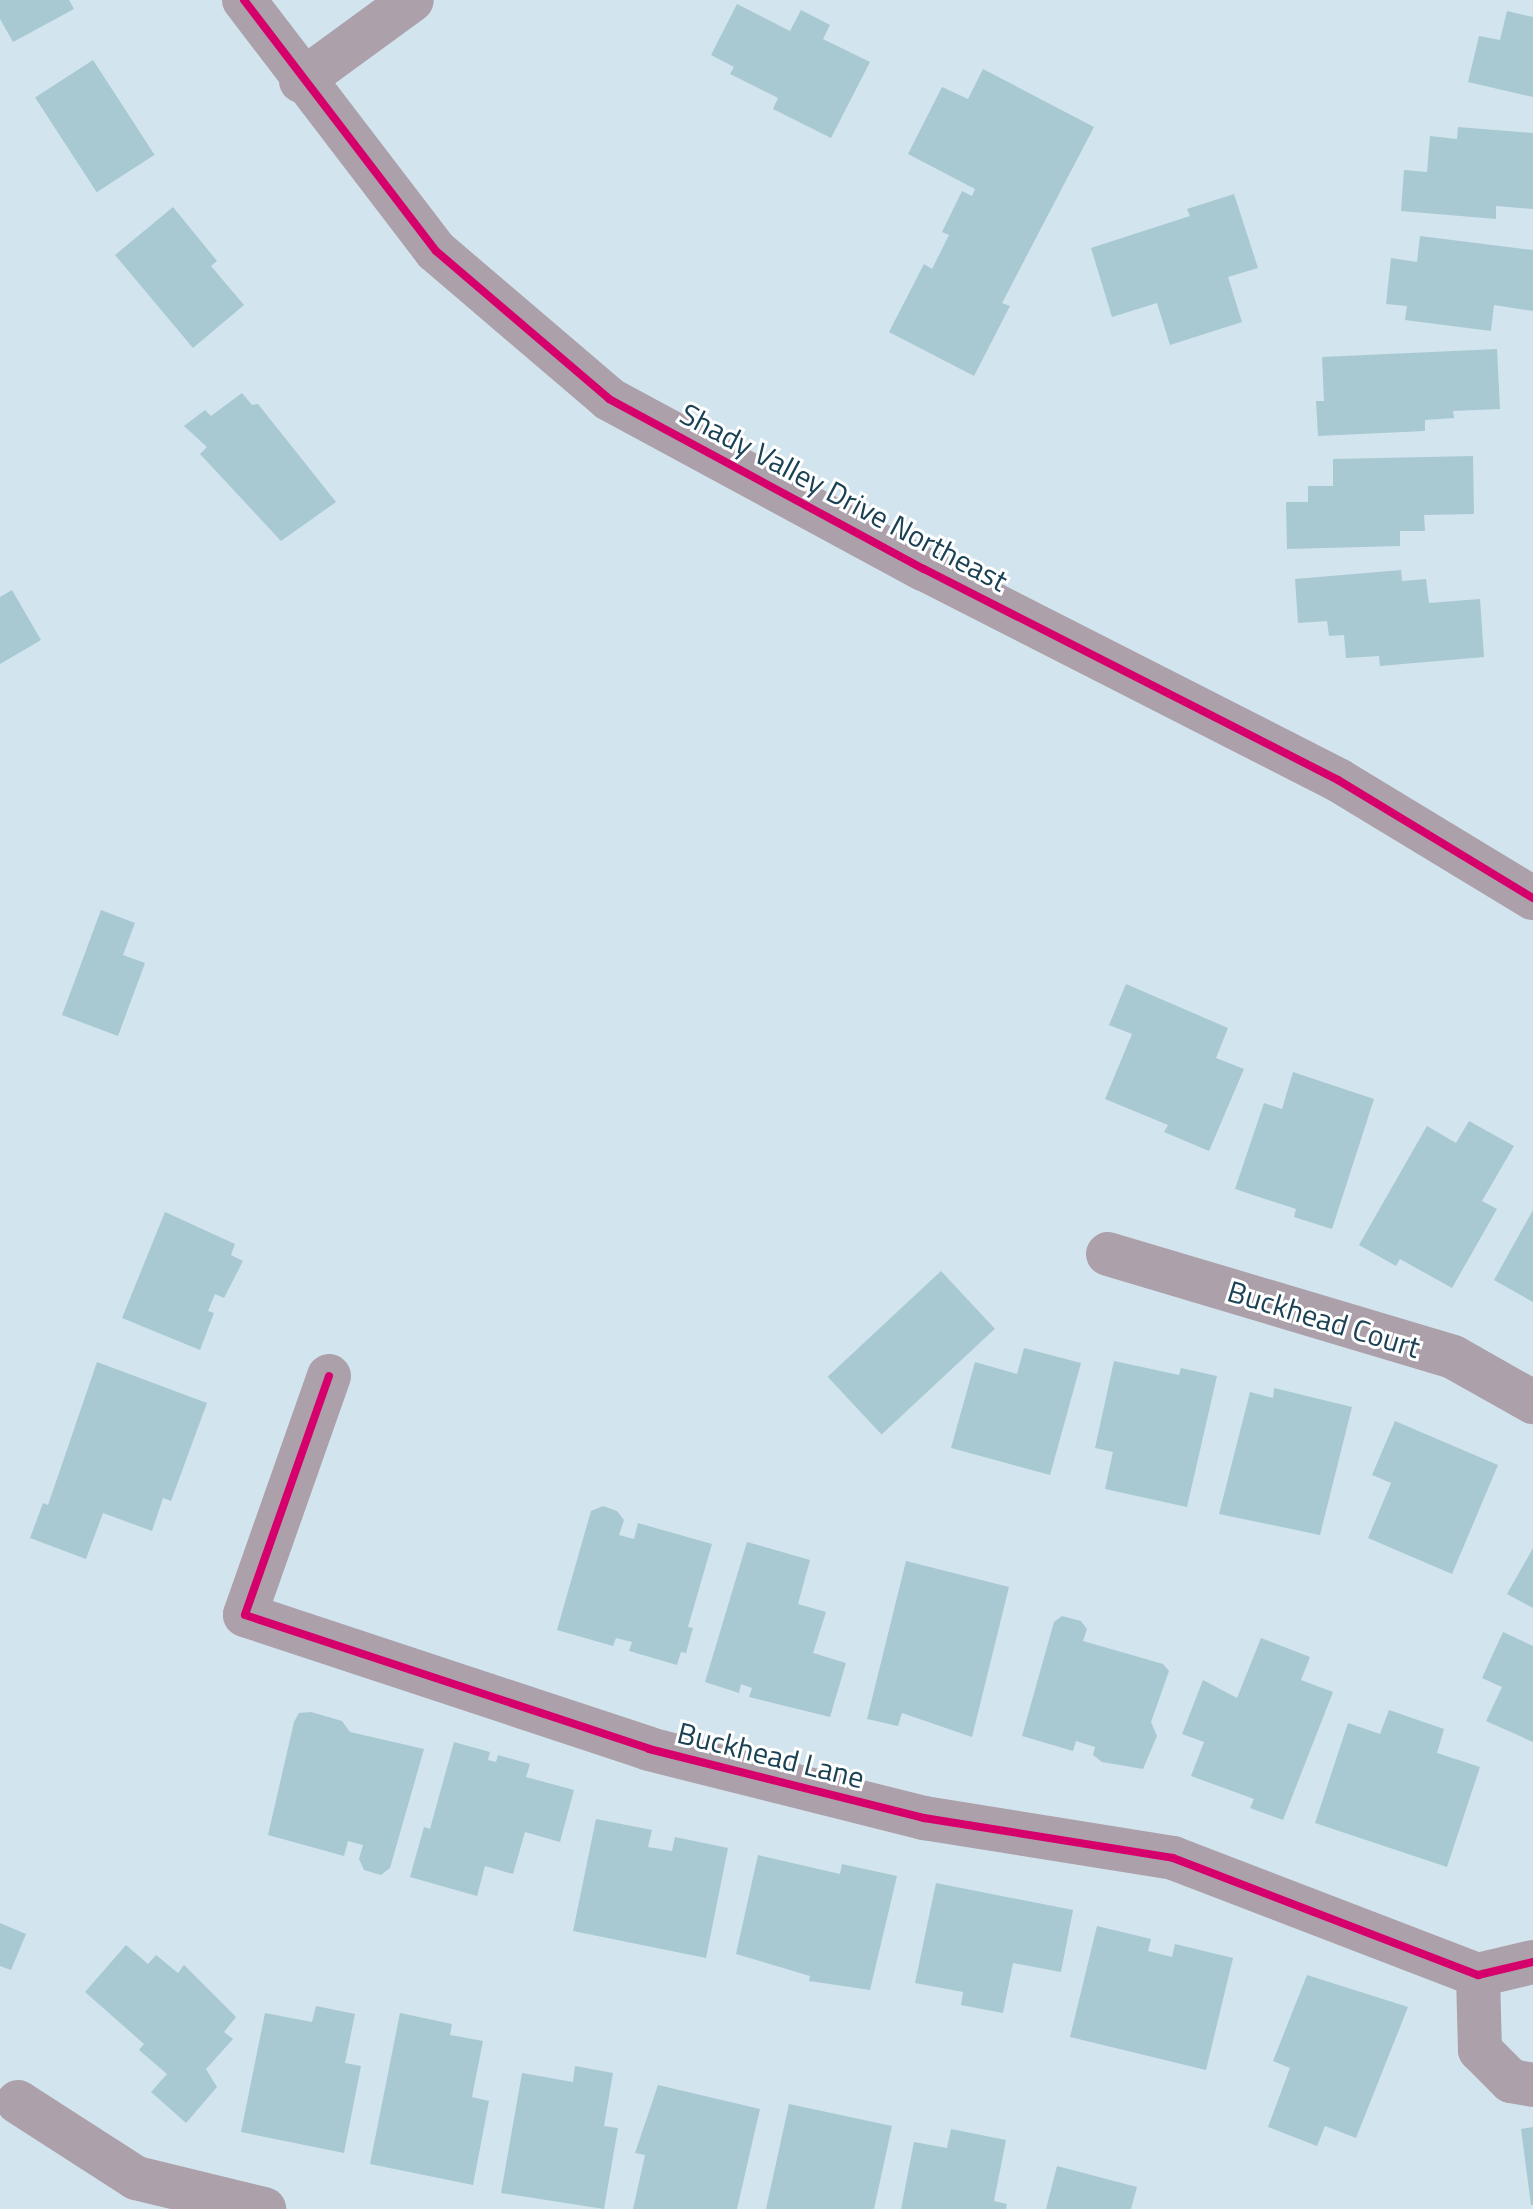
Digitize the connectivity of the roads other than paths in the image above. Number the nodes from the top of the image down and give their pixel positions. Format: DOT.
graph roads {
  1 [pos="244,0"];
  2 [pos="412,0"];
  3 [pos="301,81"];
  4 [pos="1533,898"];
  5 [pos="1108,1254"];
  6 [pos="329,1376"];
  7 [pos="1533,1402"];
  8 [pos="1533,1962"];
  9 [pos="1478,1975"];
  10 [pos="1533,2085"];
  11 [pos="18,2102"];
  12 [pos="264,2209"];
  1 -- 3 [label="street, Shady Valley Drive Northeast"];
  2 -- 3 [label="street"];
  3 -- 4 [label="street, Shady Valley Drive Northeast"];
  5 -- 7 [label="street, Buckhead Court"];
  6 -- 9 [label="street, Buckhead Lane"];
  8 -- 9 [label="street"];
  9 -- 10 [label="street"];
  11 -- 12 [label="street"];
}
